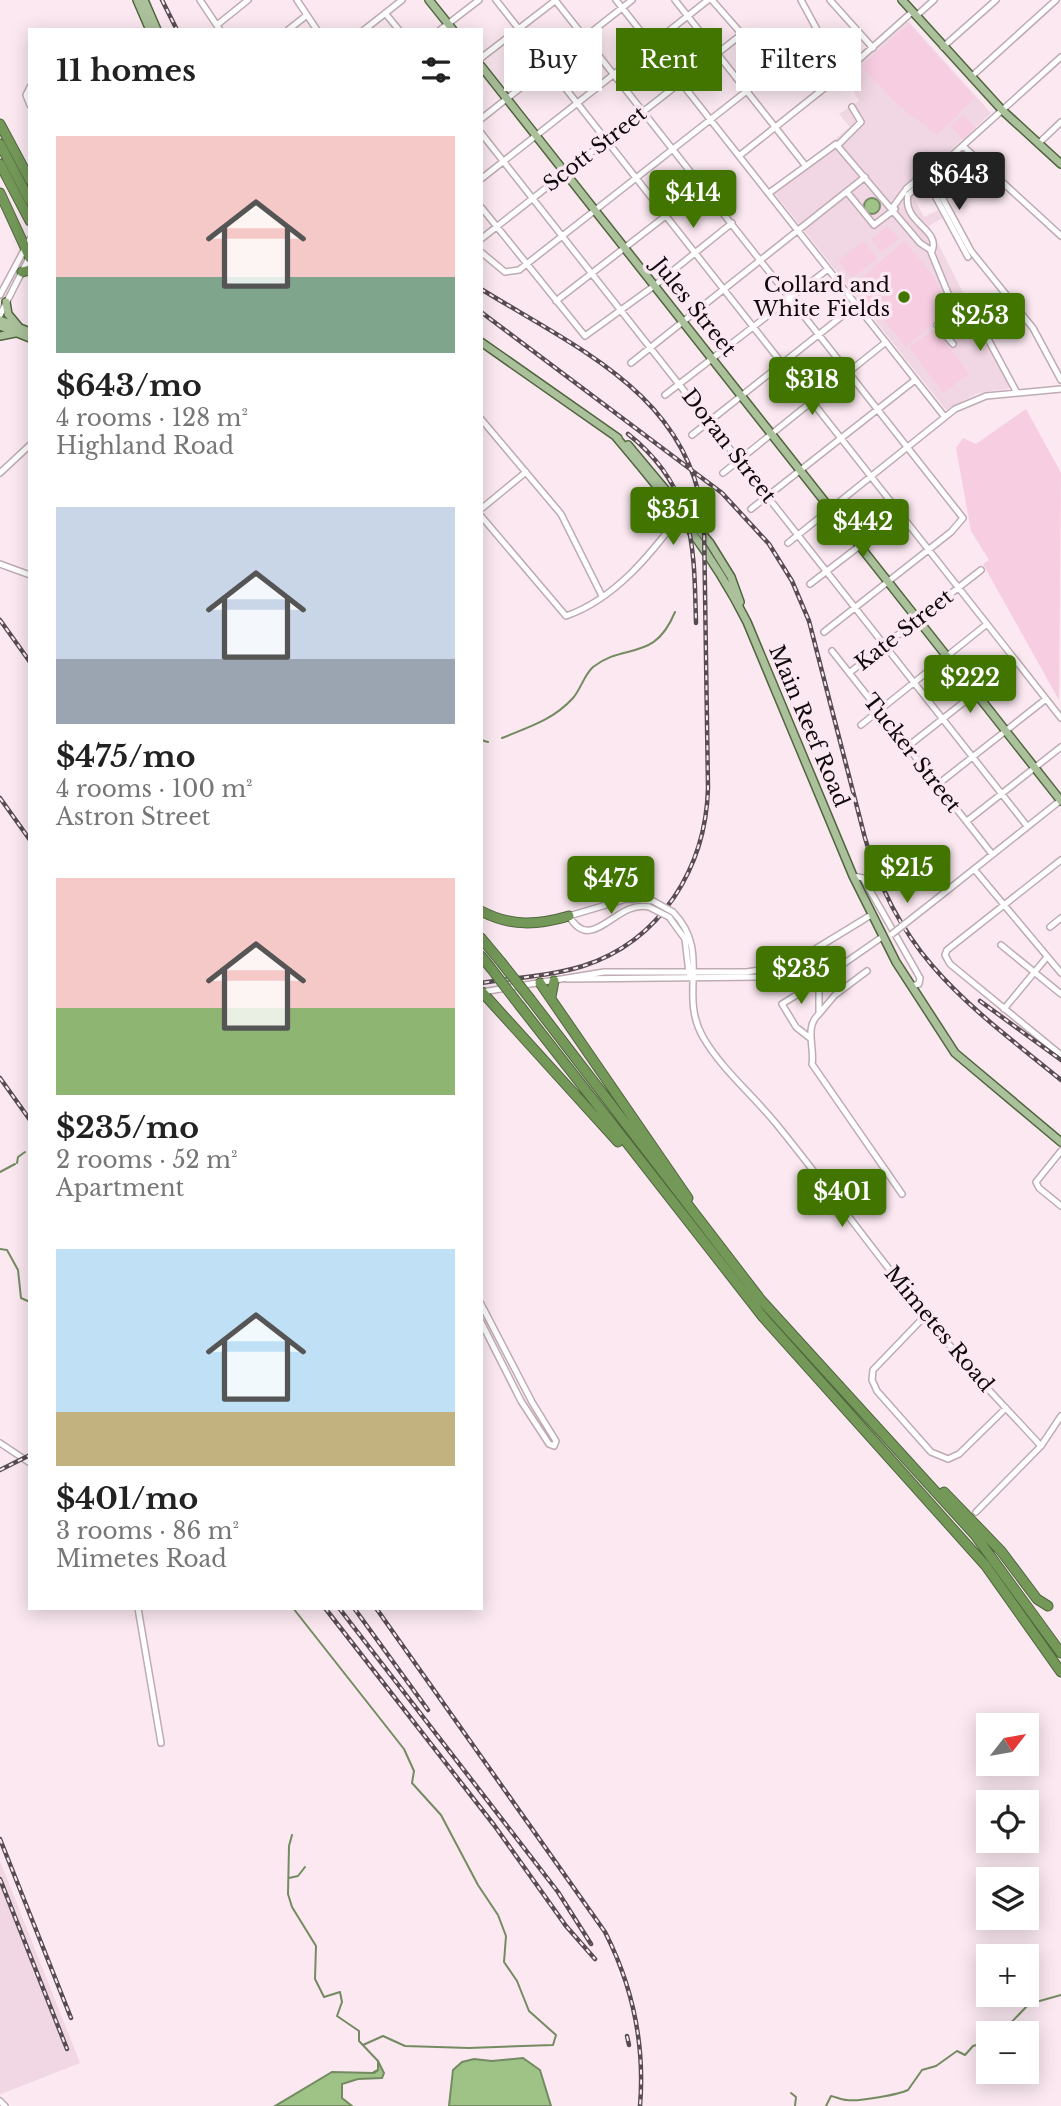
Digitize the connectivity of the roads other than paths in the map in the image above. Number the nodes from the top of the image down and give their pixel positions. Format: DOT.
graph roads {
  1 [pos="136,0"];
  2 [pos="144,0"];
  3 [pos="200,0"];
  4 [pos="248,0"];
  5 [pos="297,0"];
  6 [pos="402,0"];
  7 [pos="429,0"];
  8 [pos="479,0"];
  9 [pos="496,0"];
  10 [pos="556,0"];
  11 [pos="616,0"];
  12 [pos="632,0"];
  13 [pos="675,0"];
  14 [pos="710,0"];
  15 [pos="801,0"];
  16 [pos="830,0"];
  17 [pos="902,0"];
  18 [pos="934,0"];
  19 [pos="996,0"];
  20 [pos="1056,0"];
  21 [pos="622,8"];
  22 [pos="386,13"];
  23 [pos="914,14"];
  24 [pos="307,15"];
  25 [pos="687,16"];
  26 [pos="219,27"];
  27 [pos="450,27"];
  28 [pos="149,28"];
  29 [pos="157,28"];
  30 [pos="291,28"];
  31 [pos="316,28"];
  32 [pos="367,28"];
  33 [pos="397,28"];
  34 [pos="517,28"];
  35 [pos="519,28"];
  36 [pos="577,28"];
  37 [pos="596,28"];
  38 [pos="638,28"];
  39 [pos="673,28"];
  40 [pos="696,28"];
  41 [pos="816,28"];
  42 [pos="736,29"];
  43 [pos="736,38"];
  44 [pos="504,40"];
  45 [pos="943,47"];
  46 [pos="873,48"];
  47 [pos="722,49"];
  48 [pos="483,56"];
  49 [pos="1061,57"];
  50 [pos="602,60"];
  51 [pos="722,61"];
  52 [pos="483,69"];
  53 [pos="614,75"];
  54 [pos="971,77"];
  55 [pos="736,78"];
  56 [pos="517,91"];
  57 [pos="567,91"];
  58 [pos="669,91"];
  59 [pos="688,91"];
  60 [pos="747,91"];
  61 [pos="507,99"];
  62 [pos="577,104"];
  63 [pos="852,107"];
  64 [pos="1002,110"];
  65 [pos="643,111"];
  66 [pos="483,117"];
  67 [pos="710,120"];
  68 [pos="1061,122"];
  69 [pos="0,124"];
  70 [pos="776,128"];
  71 [pos="536,135"];
  72 [pos="483,136"];
  73 [pos="607,140"];
  74 [pos="0,144"];
  75 [pos="1038,144"];
  76 [pos="838,145"];
  77 [pos="963,146"];
  78 [pos="673,149"];
  79 [pos="739,156"];
  80 [pos="503,161"];
  81 [pos="0,164"];
  82 [pos="1061,164"];
  83 [pos="805,165"];
  84 [pos="929,165"];
  85 [pos="565,173"];
  86 [pos="28,176"];
  87 [pos="483,176"];
  88 [pos="865,177"];
  89 [pos="928,177"];
  90 [pos="636,179"];
  91 [pos="703,187"];
  92 [pos="907,191"];
  93 [pos="847,192"];
  94 [pos="0,193"];
  95 [pos="769,193"];
  96 [pos="28,197"];
  97 [pos="532,198"];
  98 [pos="894,208"];
  99 [pos="483,210"];
  100 [pos="595,211"];
  101 [pos="665,215"];
  102 [pos="28,217"];
  103 [pos="732,223"];
  104 [pos="496,227"];
  105 [pos="798,231"];
  106 [pos="562,236"];
  107 [pos="1061,236"];
  108 [pos="483,237"];
  109 [pos="624,247"];
  110 [pos="931,252"];
  111 [pos="695,253"];
  112 [pos="483,254"];
  113 [pos="28,255"];
  114 [pos="968,257"];
  115 [pos="761,261"];
  116 [pos="527,264"];
  117 [pos="828,269"];
  118 [pos="26,271"];
  119 [pos="591,273"];
  120 [pos="654,286"];
  121 [pos="724,290"];
  122 [pos="0,295"];
  123 [pos="791,298"];
  124 [pos="556,300"];
  125 [pos="963,300"];
  126 [pos="6,302"];
  127 [pos="856,305"];
  128 [pos="621,310"];
  129 [pos="0,317"];
  130 [pos="683,323"];
  131 [pos="0,326"];
  132 [pos="753,326"];
  133 [pos="18,330"];
  134 [pos="28,332"];
  135 [pos="819,335"];
  136 [pos="0,336"];
  137 [pos="28,337"];
  138 [pos="886,342"];
  139 [pos="483,343"];
  140 [pos="953,344"];
  141 [pos="651,347"];
  142 [pos="713,359"];
  143 [pos="631,363"];
  144 [pos="782,364"];
  145 [pos="848,372"];
  146 [pos="915,380"];
  147 [pos="1061,380"];
  148 [pos="680,384"];
  149 [pos="1061,389"];
  150 [pos="1016,391"];
  151 [pos="665,395"];
  152 [pos="742,396"];
  153 [pos="811,401"];
  154 [pos="878,410"];
  155 [pos="944,416"];
  156 [pos="483,421"];
  157 [pos="709,421"];
  158 [pos="771,434"];
  159 [pos="692,435"];
  160 [pos="841,438"];
  161 [pos="28,447"];
  162 [pos="908,447"];
  163 [pos="740,459"];
  164 [pos="800,471"];
  165 [pos="526,472"];
  166 [pos="0,473"];
  167 [pos="723,473"];
  168 [pos="870,476"];
  169 [pos="768,495"];
  170 [pos="483,507"];
  171 [pos="751,509"];
  172 [pos="830,509"];
  173 [pos="681,513"];
  174 [pos="900,515"];
  175 [pos="483,518"];
  176 [pos="799,535"];
  177 [pos="788,543"];
  178 [pos="859,546"];
  179 [pos="928,550"];
  180 [pos="0,564"];
  181 [pos="827,570"];
  182 [pos="981,570"];
  183 [pos="28,574"];
  184 [pos="888,582"];
  185 [pos="810,584"];
  186 [pos="958,587"];
  187 [pos="602,596"];
  188 [pos="855,608"];
  189 [pos="917,619"];
  190 [pos="987,624"];
  191 [pos="824,632"];
  192 [pos="885,645"];
  193 [pos="832,651"];
  194 [pos="947,656"];
  195 [pos="1017,661"];
  196 [pos="849,673"];
  197 [pos="914,682"];
  198 [pos="976,693"];
  199 [pos="1046,699"];
  200 [pos="879,711"];
  201 [pos="1061,718"];
  202 [pos="943,720"];
  203 [pos="862,725"];
  204 [pos="1005,730"];
  205 [pos="907,747"];
  206 [pos="1061,747"];
  207 [pos="972,756"];
  208 [pos="1035,767"];
  209 [pos="937,785"];
  210 [pos="1002,793"];
  211 [pos="1061,801"];
  212 [pos="967,821"];
  213 [pos="1027,826"];
  214 [pos="992,854"];
  215 [pos="1061,860"];
  216 [pos="974,869"];
  217 [pos="853,876"];
  218 [pos="651,904"];
  219 [pos="1004,905"];
  220 [pos="483,912"];
  221 [pos="871,915"];
  222 [pos="569,916"];
  223 [pos="1061,918"];
  224 [pos="1050,927"];
  225 [pos="892,934"];
  226 [pos="882,937"];
  227 [pos="483,940"];
  228 [pos="1001,945"];
  229 [pos="1046,957"];
  230 [pos="483,958"];
  231 [pos="867,971"];
  232 [pos="1034,972"];
  233 [pos="1061,973"];
  234 [pos="692,976"];
  235 [pos="554,981"];
  236 [pos="819,981"];
  237 [pos="540,983"];
  238 [pos="911,986"];
  239 [pos="483,992"];
  240 [pos="483,994"];
  241 [pos="1061,994"];
  242 [pos="551,997"];
  243 [pos="1004,1009"];
  244 [pos="819,1014"];
  245 [pos="810,1038"];
  246 [pos="1061,1055"];
  247 [pos="1061,1142"];
  248 [pos="1061,1151"];
  249 [pos="657,1184"];
  250 [pos="902,1195"];
  251 [pos="1061,1206"];
  252 [pos="735,1268"];
  253 [pos="483,1308"];
  254 [pos="925,1316"];
  255 [pos="483,1326"];
  256 [pos="1006,1408"];
  257 [pos="1061,1416"];
  258 [pos="872,1422"];
  259 [pos="0,1443"];
  260 [pos="1041,1446"];
  261 [pos="28,1462"];
  262 [pos="976,1512"];
  263 [pos="1048,1606"];
  264 [pos="138,1610"];
  265 [pos="1061,1653"];
  266 [pos="1061,1672"];
  267 [pos="161,1743"];
  268 [pos="0,2101"];
  269 [pos="5,2106"];
  1 -- 28 [label="main road"];
  2 -- 29 [label="main road"];
  3 -- 26 [label="street"];
  4 -- 26 [label="street"];
  5 -- 24 [label="street"];
  6 -- 22 [label="street"];
  7 -- 27 [label="main road"];
  8 -- 27 [label="street"];
  9 -- 34 [label="street"];
  10 -- 35 [label="street"];
  10 -- 36 [label="street"];
  11 -- 21 [label="street"];
  12 -- 21 [label="street"];
  13 -- 25 [label="street"];
  14 -- 25 [label="street"];
  14 -- 42 [label="street"];
  15 -- 41 [label="street"];
  16 -- 46 [label="street"];
  17 -- 23 [label="main road"];
  18 -- 23 [label="street"];
  19 -- 45 [label="street"];
  20 -- 54 [label="street"];
  21 -- 37 [label="street"];
  21 -- 38 [label="street"];
  22 -- 32 [label="street"];
  22 -- 33 [label="street"];
  23 -- 45 [label="main road"];
  23 -- 46 [label="street"];
  24 -- 30 [label="street"];
  24 -- 31 [label="street"];
  25 -- 39 [label="street"];
  25 -- 40 [label="street"];
  43 -- 47 [label="street, Scott Street"];
  44 -- 48 [label="street"];
  45 -- 54 [label="main road"];
  46 -- 70 [label="street"];
  49 -- 64 [label="street"];
  50 -- 53 [label="street"];
  51 -- 55 [label="street"];
  52 -- 61 [label="main road, Jules Street"];
  53 -- 62 [label="street"];
  53 -- 65 [label="street"];
  54 -- 64 [label="main road"];
  56 -- 61 [label="street"];
  57 -- 62 [label="street"];
  58 -- 65 [label="street, Scott Street"];
  59 -- 67 [label="street"];
  60 -- 67 [label="street"];
  60 -- 70 [label="street"];
  61 -- 66 [label="street"];
  61 -- 71 [label="main road, Jules Street"];
  62 -- 71 [label="street"];
  62 -- 73 [label="street"];
  63 -- 76 [label="street"];
  64 -- 75 [label="main road"];
  64 -- 77 [label="street"];
  65 -- 73 [label="street, Scott Street"];
  65 -- 78 [label="street"];
  67 -- 78 [label="street"];
  67 -- 79 [label="street"];
  68 -- 75 [label="street"];
  69 -- 86 [label="highway"];
  70 -- 79 [label="street"];
  70 -- 83 [label="street"];
  71 -- 80 [label="street"];
  71 -- 85 [label="main road, Jules Street"];
  72 -- 80 [label="street, Doran Street"];
  73 -- 85 [label="street, Scott Street"];
  73 -- 90 [label="street"];
  74 -- 96 [label="highway"];
  75 -- 82 [label="main road"];
  76 -- 83 [label="street"];
  76 -- 88 [label="street"];
  77 -- 89 [label="street"];
  77 -- 107 [label="street"];
  78 -- 90 [label="street"];
  78 -- 91 [label="street"];
  79 -- 95 [label="street"];
  80 -- 87 [label="street"];
  80 -- 97 [label="street, Doran Street"];
  81 -- 102 [label="highway"];
  83 -- 95 [label="street"];
  84 -- 92 [label="street"];
  85 -- 97 [label="street, Scott Street"];
  85 -- 100 [label="main road, Jules Street"];
  88 -- 93 [label="street"];
  88 -- 98 [label="street"];
  89 -- 92 [label="street"];
  89 -- 114 [label="street"];
  89 -- 147 [label="street"];
  90 -- 100 [label="street"];
  90 -- 101 [label="street"];
  91 -- 101 [label="street"];
  91 -- 103 [label="street"];
  92 -- 98 [label="street"];
  92 -- 110 [label="street"];
  93 -- 98 [label="street"];
  93 -- 105 [label="street"];
  94 -- 113 [label="highway"];
  95 -- 105 [label="street"];
  97 -- 104 [label="street, Scott Street"];
  97 -- 106 [label="street, Doran Street"];
  98 -- 110 [label="street"];
  99 -- 104 [label="street"];
  100 -- 106 [label="street"];
  100 -- 109 [label="main road, Jules Street"];
  101 -- 109 [label="street"];
  101 -- 111 [label="street"];
  103 -- 111 [label="street"];
  103 -- 115 [label="street"];
  104 -- 108 [label="street, Scott Street"];
  104 -- 116 [label="street"];
  105 -- 115 [label="street"];
  105 -- 117 [label="street"];
  106 -- 116 [label="street"];
  106 -- 119 [label="street, Doran Street"];
  109 -- 119 [label="street"];
  109 -- 120 [label="main road, Jules Street"];
  110 -- 140 [label="street"];
  111 -- 120 [label="street"];
  111 -- 121 [label="street"];
  112 -- 116 [label="street"];
  113 -- 118 [label="street"];
  113 -- 122 [label="street"];
  115 -- 121 [label="street"];
  115 -- 123 [label="street"];
  116 -- 124 [label="street"];
  117 -- 123 [label="street"];
  117 -- 127 [label="street"];
  118 -- 126 [label="street"];
  119 -- 124 [label="street"];
  119 -- 128 [label="street, Doran Street"];
  120 -- 128 [label="street"];
  120 -- 130 [label="main road, Jules Street"];
  121 -- 130 [label="street"];
  121 -- 132 [label="street"];
  123 -- 132 [label="street"];
  123 -- 135 [label="street"];
  124 -- 128 [label="street"];
  125 -- 150 [label="street"];
  126 -- 129 [label="street"];
  126 -- 133 [label="main road"];
  127 -- 135 [label="street"];
  127 -- 138 [label="street"];
  128 -- 141 [label="street, Doran Street"];
  129 -- 133 [label="main road"];
  130 -- 141 [label="street"];
  130 -- 142 [label="main road, Jules Street"];
  131 -- 133 [label="main road"];
  132 -- 142 [label="street"];
  132 -- 144 [label="street"];
  133 -- 134 [label="main road"];
  133 -- 136 [label="main road"];
  133 -- 137 [label="main road"];
  135 -- 144 [label="street"];
  135 -- 145 [label="street"];
  138 -- 145 [label="street"];
  138 -- 146 [label="street"];
  139 -- 173 [label="main road, Main Reef Road"];
  141 -- 143 [label="street"];
  141 -- 148 [label="street, Doran Street"];
  142 -- 148 [label="street"];
  142 -- 152 [label="main road, Jules Street"];
  144 -- 152 [label="street"];
  144 -- 153 [label="street"];
  145 -- 153 [label="street"];
  145 -- 154 [label="street"];
  146 -- 154 [label="street"];
  146 -- 155 [label="street"];
  148 -- 151 [label="street"];
  148 -- 157 [label="street, Doran Street"];
  149 -- 150 [label="street"];
  150 -- 155 [label="street"];
  152 -- 157 [label="street"];
  152 -- 158 [label="main road, Jules Street"];
  153 -- 158 [label="street"];
  153 -- 160 [label="street"];
  154 -- 160 [label="street"];
  154 -- 162 [label="street"];
  155 -- 162 [label="street"];
  156 -- 165 [label="street"];
  157 -- 159 [label="street"];
  157 -- 163 [label="street, Doran Street"];
  158 -- 163 [label="street"];
  158 -- 164 [label="main road, Jules Street"];
  160 -- 164 [label="street"];
  160 -- 168 [label="street"];
  161 -- 166 [label="street"];
  162 -- 168 [label="street"];
  162 -- 179 [label="street"];
  163 -- 167 [label="street"];
  163 -- 169 [label="street, Doran Street"];
  164 -- 169 [label="street"];
  164 -- 172 [label="main road, Jules Street"];
  165 -- 170 [label="street"];
  165 -- 187 [label="street"];
  168 -- 172 [label="street"];
  168 -- 174 [label="street"];
  169 -- 171 [label="street"];
  169 -- 176 [label="street, Doran Street"];
  172 -- 176 [label="street"];
  172 -- 178 [label="main road, Jules Street"];
  173 -- 187 [label="street"];
  173 -- 217 [label="main road, Main Reef Road"];
  174 -- 178 [label="street"];
  174 -- 179 [label="street"];
  175 -- 187 [label="street"];
  176 -- 177 [label="street"];
  176 -- 181 [label="street, Doran Street"];
  178 -- 181 [label="street"];
  178 -- 184 [label="main road, Jules Street"];
  179 -- 184 [label="street"];
  179 -- 186 [label="street"];
  180 -- 183 [label="street"];
  181 -- 185 [label="street"];
  181 -- 188 [label="street, Doran Street"];
  182 -- 186 [label="street, Kate Street"];
  184 -- 188 [label="street"];
  184 -- 189 [label="main road, Jules Street"];
  186 -- 189 [label="street, Kate Street"];
  186 -- 190 [label="street"];
  188 -- 191 [label="street"];
  188 -- 192 [label="street, Doran Street"];
  189 -- 192 [label="street, Kate Street"];
  189 -- 194 [label="main road, Jules Street"];
  190 -- 194 [label="street"];
  190 -- 195 [label="street"];
  192 -- 196 [label="street, Kate Street"];
  192 -- 197 [label="street, Doran Street"];
  193 -- 196 [label="street, Tucker Street"];
  194 -- 197 [label="street"];
  194 -- 198 [label="main road, Jules Street"];
  195 -- 198 [label="street"];
  195 -- 199 [label="street"];
  196 -- 200 [label="street, Tucker Street"];
  197 -- 200 [label="street"];
  197 -- 202 [label="street, Doran Street"];
  198 -- 202 [label="street"];
  198 -- 204 [label="main road, Jules Street"];
  199 -- 201 [label="street"];
  199 -- 204 [label="street"];
  200 -- 203 [label="street"];
  200 -- 205 [label="street, Tucker Street"];
  202 -- 205 [label="street"];
  202 -- 207 [label="street, Doran Street"];
  204 -- 207 [label="street"];
  204 -- 208 [label="main road, Jules Street"];
  205 -- 209 [label="street, Tucker Street"];
  206 -- 208 [label="street"];
  207 -- 209 [label="street"];
  207 -- 210 [label="street, Doran Street"];
  208 -- 210 [label="street"];
  208 -- 211 [label="main road, Jules Street"];
  209 -- 212 [label="street, Tucker Street"];
  210 -- 212 [label="street"];
  210 -- 213 [label="street, Doran Street"];
  211 -- 213 [label="street"];
  212 -- 214 [label="street, Tucker Street"];
  213 -- 214 [label="street"];
  214 -- 216 [label="street"];
  215 -- 219 [label="street"];
  216 -- 219 [label="street"];
  216 -- 225 [label="street, bridge"];
  217 -- 221 [label="main road, Main Reef Road"];
  217 -- 225 [label="street"];
  218 -- 222 [label="street"];
  218 -- 222 [label="street"];
  218 -- 234 [label="street, Mimetes Road, bridge"];
  219 -- 229 [label="street"];
  219 -- 243 [label="street"];
  220 -- 222 [label="highway"];
  221 -- 226 [label="main road, Main Reef Road"];
  221 -- 234 [label="street"];
  223 -- 224 [label="street"];
  225 -- 238 [label="street"];
  226 -- 236 [label="street"];
  226 -- 238 [label="main road, Main Reef Road"];
  227 -- 252 [label="highway, bridge"];
  228 -- 232 [label="street"];
  229 -- 232 [label="street"];
  229 -- 233 [label="street"];
  230 -- 249 [label="highway, bridge"];
  231 -- 244 [label="street"];
  232 -- 241 [label="street"];
  232 -- 243 [label="street"];
  234 -- 235 [label="street"];
  234 -- 254 [label="street, Mimetes Road"];
  235 -- 237 [label="street"];
  235 -- 242 [label="highway"];
  236 -- 244 [label="street"];
  236 -- 245 [label="street"];
  237 -- 239 [label="street"];
  237 -- 242 [label="highway"];
  238 -- 247 [label="main road, Main Reef Road"];
  240 -- 249 [label="highway"];
  242 -- 252 [label="highway"];
  243 -- 246 [label="street"];
  244 -- 245 [label="street"];
  245 -- 250 [label="street"];
  248 -- 251 [label="street"];
  249 -- 266 [label="highway"];
  252 -- 258 [label="highway"];
  253 -- 255 [label="street"];
  254 -- 256 [label="street, Mimetes Road"];
  254 -- 256 [label="street"];
  256 -- 260 [label="street, Mimetes Road"];
  257 -- 260 [label="street"];
  258 -- 263 [label="highway"];
  258 -- 265 [label="highway"];
  259 -- 261 [label="street"];
  260 -- 262 [label="street"];
  264 -- 267 [label="street"];
  268 -- 269 [label="street"];
}
